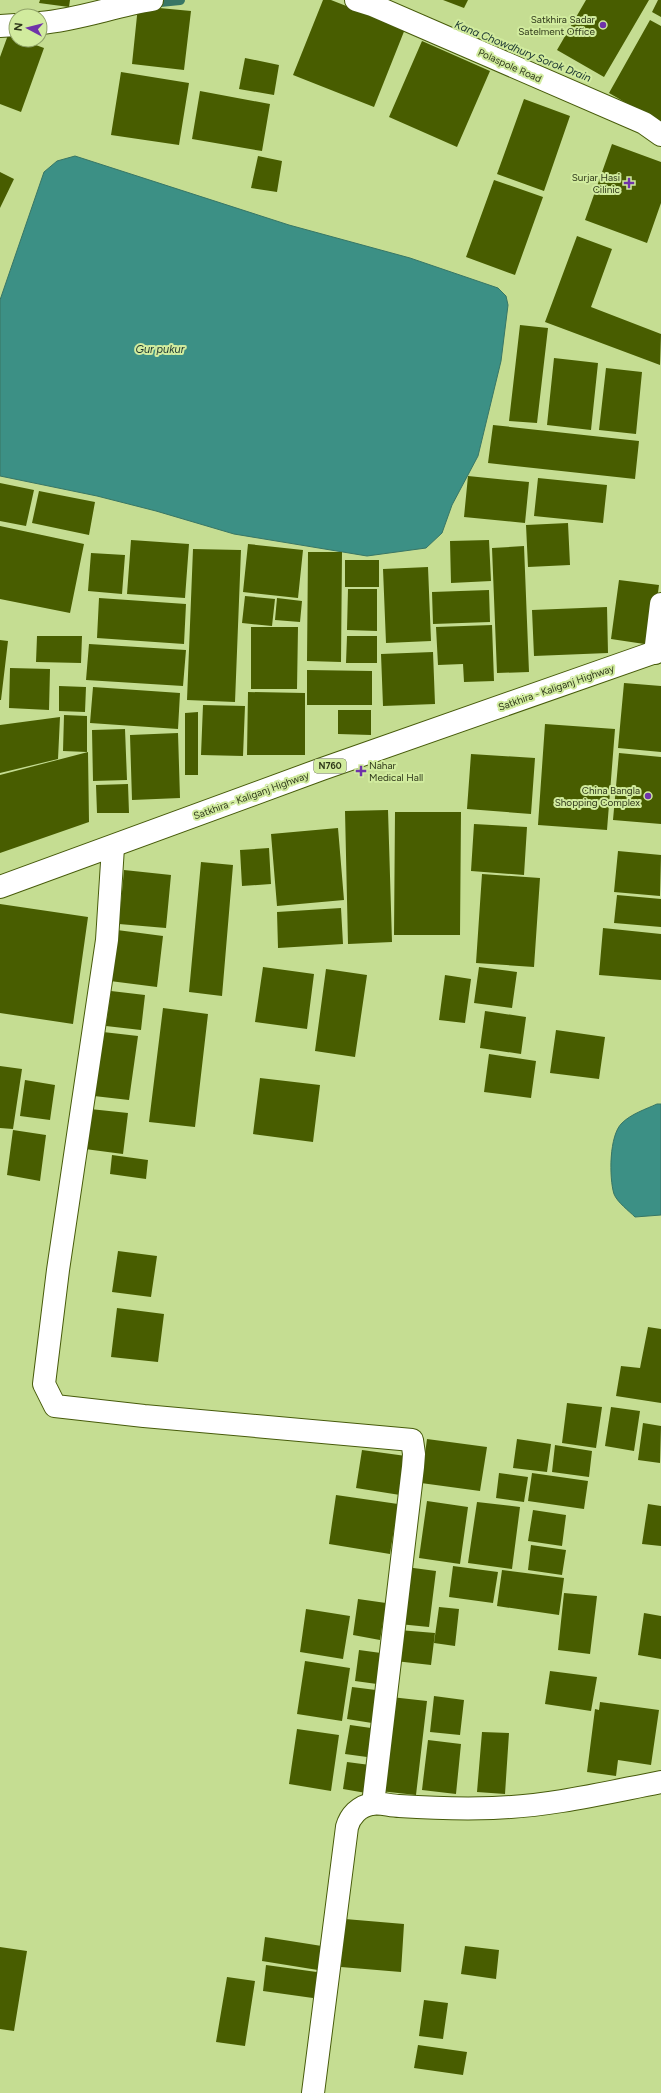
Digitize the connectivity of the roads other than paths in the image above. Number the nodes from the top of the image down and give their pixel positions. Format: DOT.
graph roads {
  1 [pos="152,0"];
  2 [pos="356,0"];
  3 [pos="48,23"];
  4 [pos="661,135"];
  5 [pos="661,604"];
  6 [pos="658,652"];
  7 [pos="113,847"];
  8 [pos="0,887"];
  9 [pos="661,1782"];
  10 [pos="373,1804"];
  11 [pos="313,2093"];
  1 -- 3 [label="main road"];
  2 -- 4 [label="main road, Polaspole Road"];
  5 -- 6 [label="main road"];
  6 -- 7 [label="main road, Satkhira - Kaliganj Highway / N760"];
  7 -- 8 [label="main road, Satkhira - Kaliganj Highway / N760"];
  7 -- 10 [label="main road"];
  9 -- 10 [label="main road"];
  10 -- 11 [label="main road"];
}
